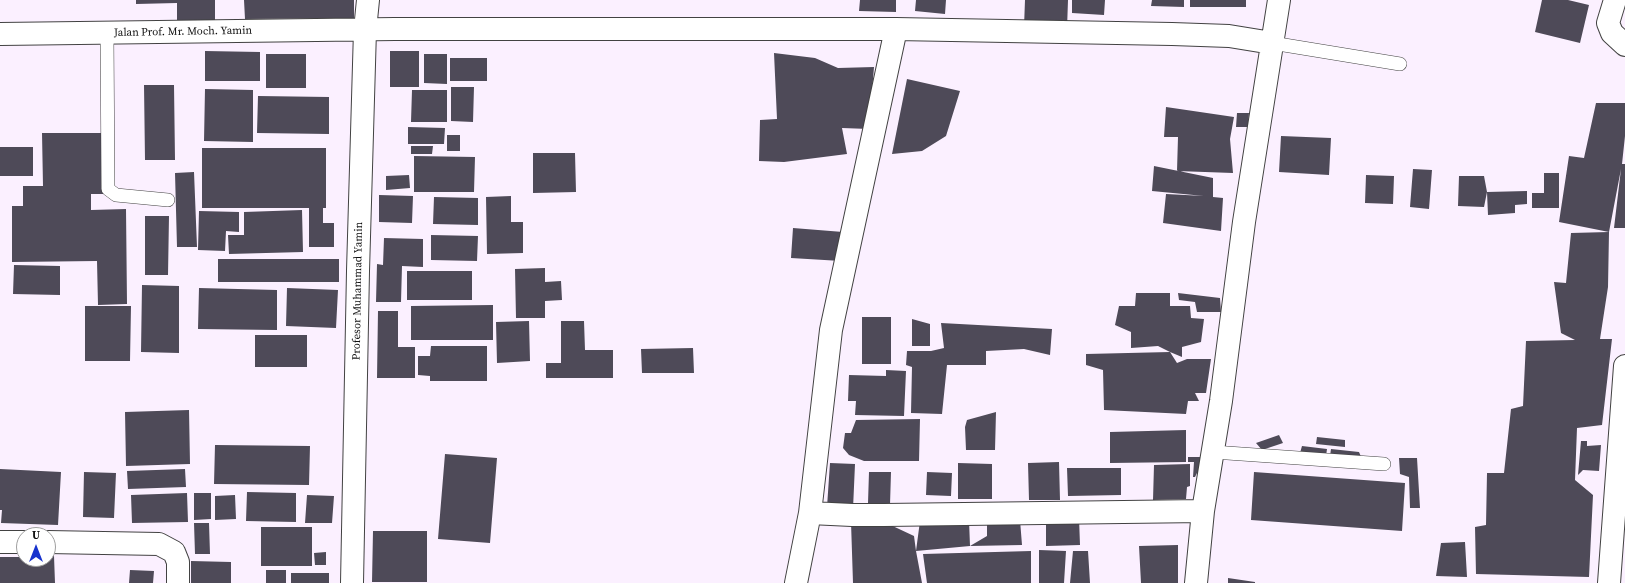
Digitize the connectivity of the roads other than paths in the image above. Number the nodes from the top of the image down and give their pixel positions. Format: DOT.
graph roads {
  1 [pos="368,0"];
  2 [pos="1279,0"];
  3 [pos="1615,0"];
  4 [pos="896,29"];
  5 [pos="365,30"];
  6 [pos="107,33"];
  7 [pos="0,34"];
  8 [pos="1272,43"];
  9 [pos="1625,45"];
  10 [pos="1400,64"];
  11 [pos="168,200"];
  12 [pos="1625,366"];
  13 [pos="1213,452"];
  14 [pos="1622,462"];
  15 [pos="1384,464"];
  16 [pos="1203,510"];
  17 [pos="810,513"];
  18 [pos="0,542"];
  19 [pos="16,542"];
  20 [pos="56,542"];
  21 [pos="178,583"];
  22 [pos="352,583"];
  23 [pos="796,583"];
  24 [pos="1196,583"];
  25 [pos="1609,583"];
  1 -- 5 [label="street, Profesor Muhammad Yamin"];
  2 -- 8 [label="street"];
  3 -- 9 [label="street"];
  4 -- 5 [label="street, Jalan Prof. Mr. Moch. Yamin"];
  4 -- 8 [label="street, Jalan Prof. Mr. Moch. Yamin"];
  4 -- 17 [label="street"];
  5 -- 6 [label="street, Jalan Prof. Mr. Moch. Yamin"];
  5 -- 22 [label="street, Profesor Muhammad Yamin"];
  6 -- 7 [label="street, Jalan Prof. Mr. Moch. Yamin"];
  6 -- 11 [label="lane"];
  8 -- 10 [label="lane"];
  8 -- 13 [label="street"];
  12 -- 14 [label="street"];
  13 -- 15 [label="lane"];
  13 -- 16 [label="street"];
  14 -- 25 [label="street"];
  16 -- 17 [label="street"];
  16 -- 24 [label="street"];
  17 -- 23 [label="street"];
  18 -- 19 [label="street"];
  20 -- 21 [label="street"];
}
